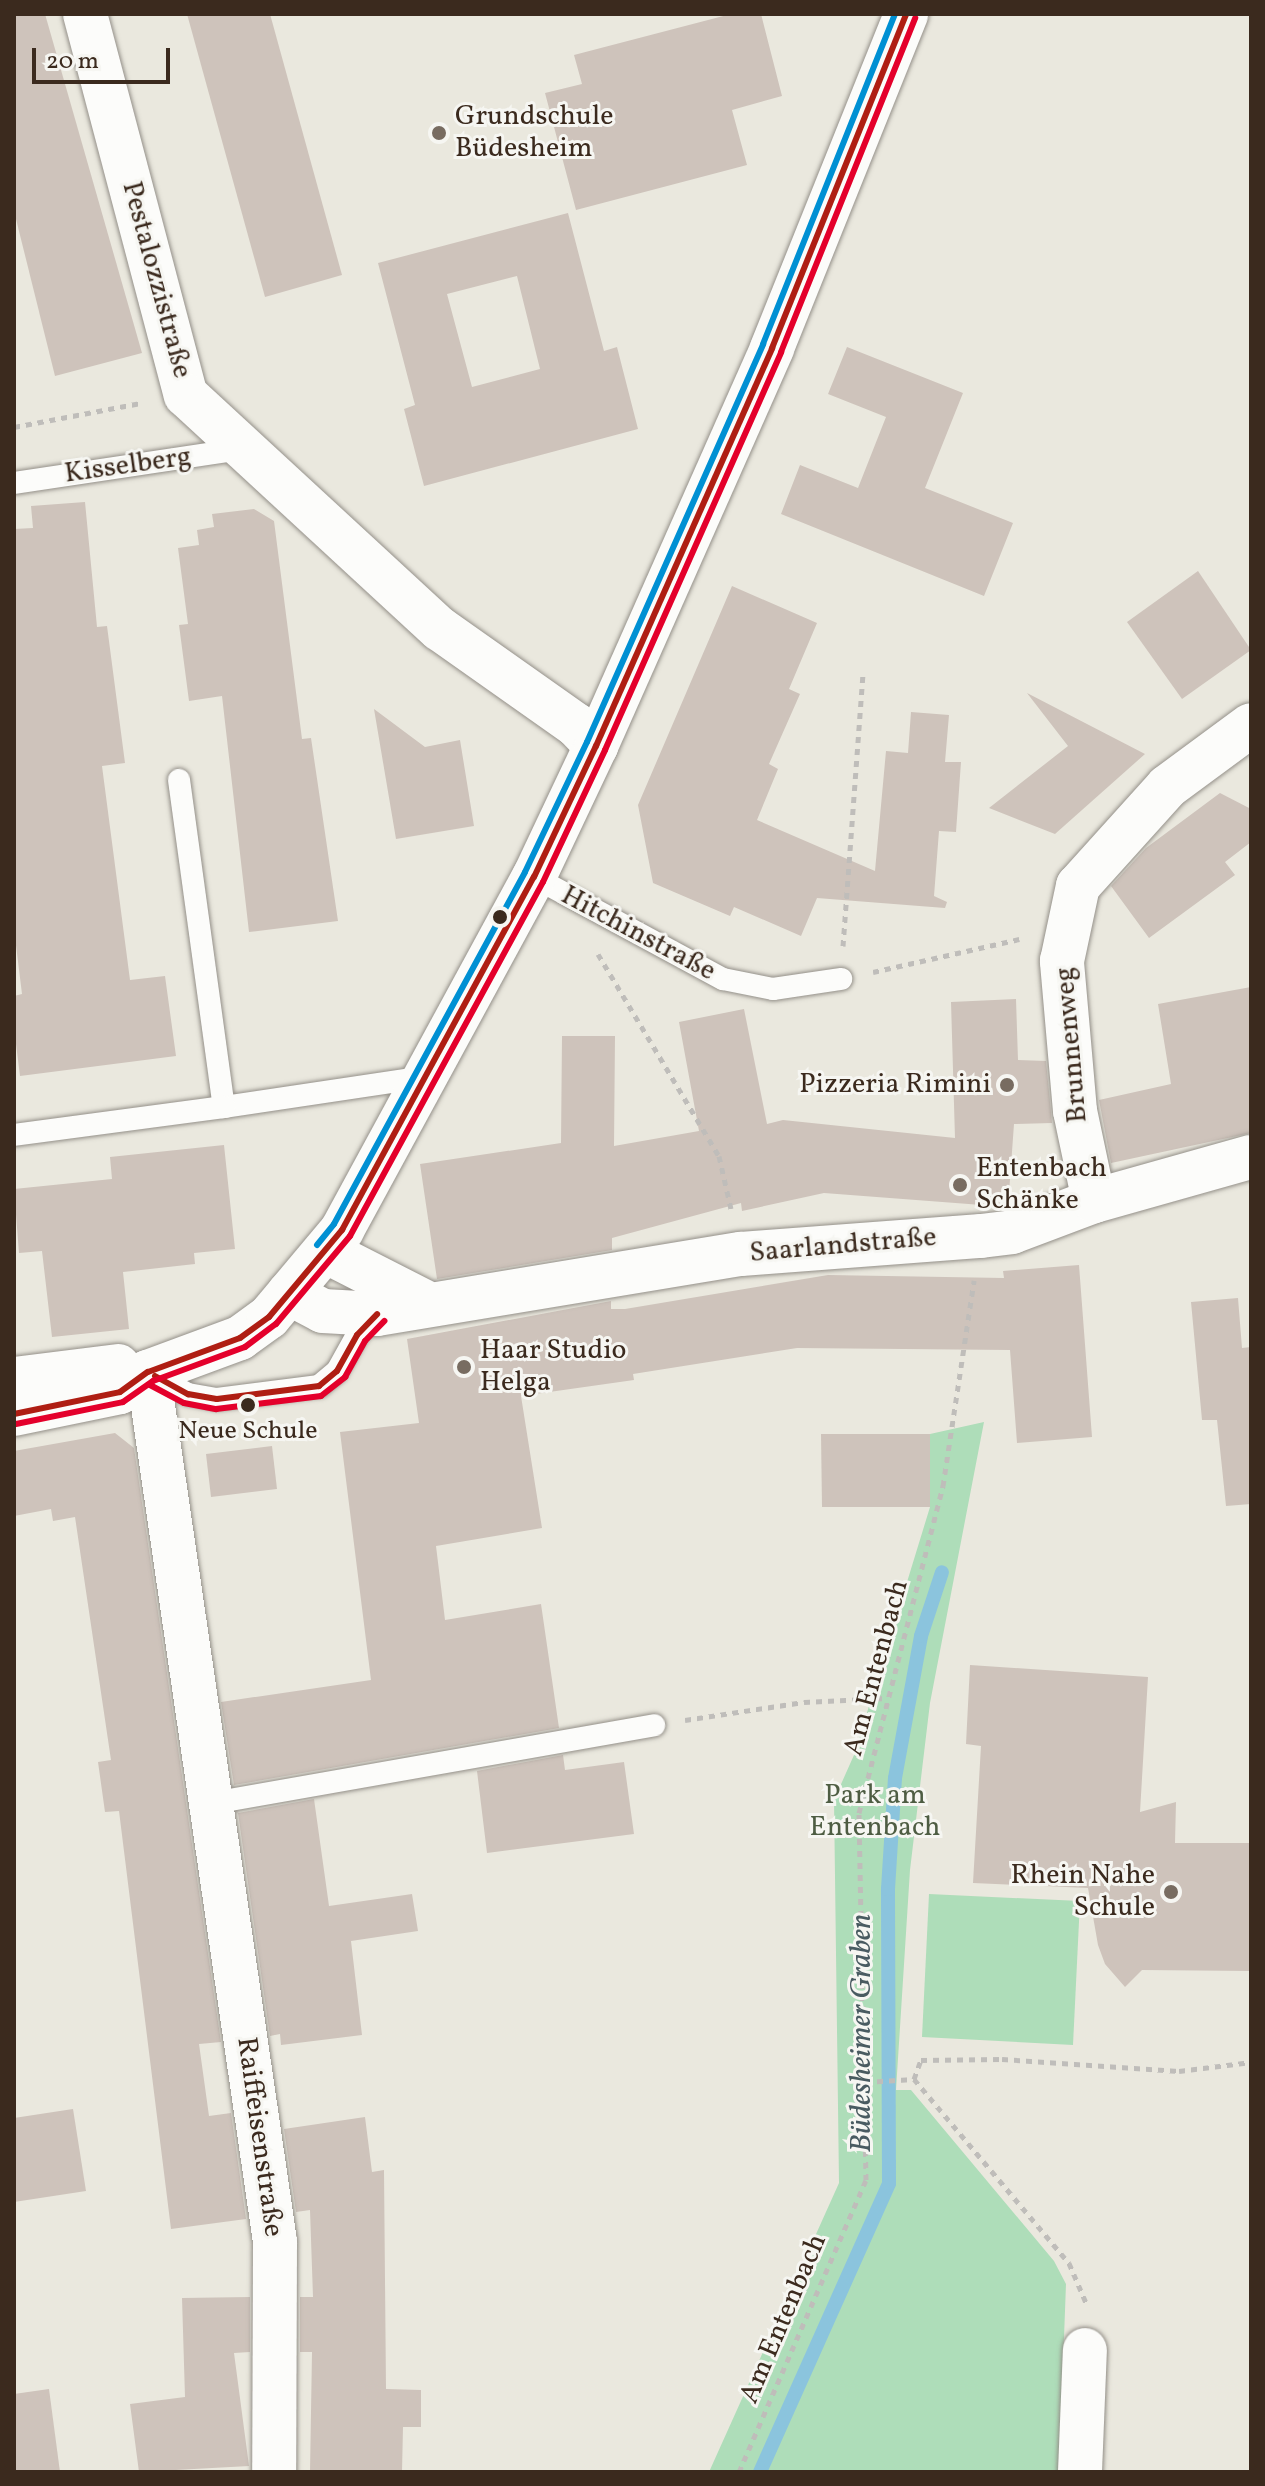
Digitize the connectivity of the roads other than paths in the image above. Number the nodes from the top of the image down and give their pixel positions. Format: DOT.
graph roads {
  1 [pos="85,14"];
  2 [pos="906,14"];
  3 [pos="242,449"];
  4 [pos="14,483"];
  5 [pos="1251,725"];
  6 [pos="596,746"];
  7 [pos="179,780"];
  8 [pos="549,888"];
  9 [pos="841,979"];
  10 [pos="427,1077"];
  11 [pos="224,1107"];
  12 [pos="14,1135"];
  13 [pos="1251,1157"];
  14 [pos="1094,1201"];
  15 [pos="325,1251"];
  16 [pos="289,1293"];
  17 [pos="427,1303"];
  18 [pos="377,1314"];
  19 [pos="148,1372"];
  20 [pos="14,1379"];
  21 [pos="14,1414"];
  22 [pos="654,1725"];
  23 [pos="213,1803"];
  24 [pos="1085,2350"];
  25 [pos="274,2472"];
  26 [pos="1080,2472"];
  1 -- 3 [label="street, Pestalozzistraße"];
  2 -- 6 [label="street, Hitchinstraße"];
  3 -- 4 [label="lane, Kisselberg"];
  3 -- 6 [label="street, Pestalozzistraße"];
  5 -- 14 [label="street, Brunnenweg"];
  6 -- 8 [label="street, Hitchinstraße"];
  7 -- 11 [label="lane"];
  8 -- 9 [label="lane, Hitchinstraße"];
  8 -- 10 [label="street, Hitchinstraße"];
  10 -- 11 [label="lane"];
  10 -- 15 [label="street, Hitchinstraße"];
  11 -- 12 [label="lane"];
  13 -- 14 [label="street, Saarlandstraße"];
  14 -- 17 [label="street, Saarlandstraße"];
  15 -- 16 [label="street"];
  15 -- 17 [label="street"];
  16 -- 18 [label="street, Saarlandstraße"];
  16 -- 19 [label="street"];
  17 -- 18 [label="street, Saarlandstraße"];
  18 -- 19 [label="lane"];
  19 -- 20 [label="street"];
  19 -- 21 [label="street"];
  19 -- 23 [label="street, Raiffeisenstraße"];
  22 -- 23 [label="lane"];
  23 -- 25 [label="street, Raiffeisenstraße"];
  24 -- 26 [label="street"];
}
